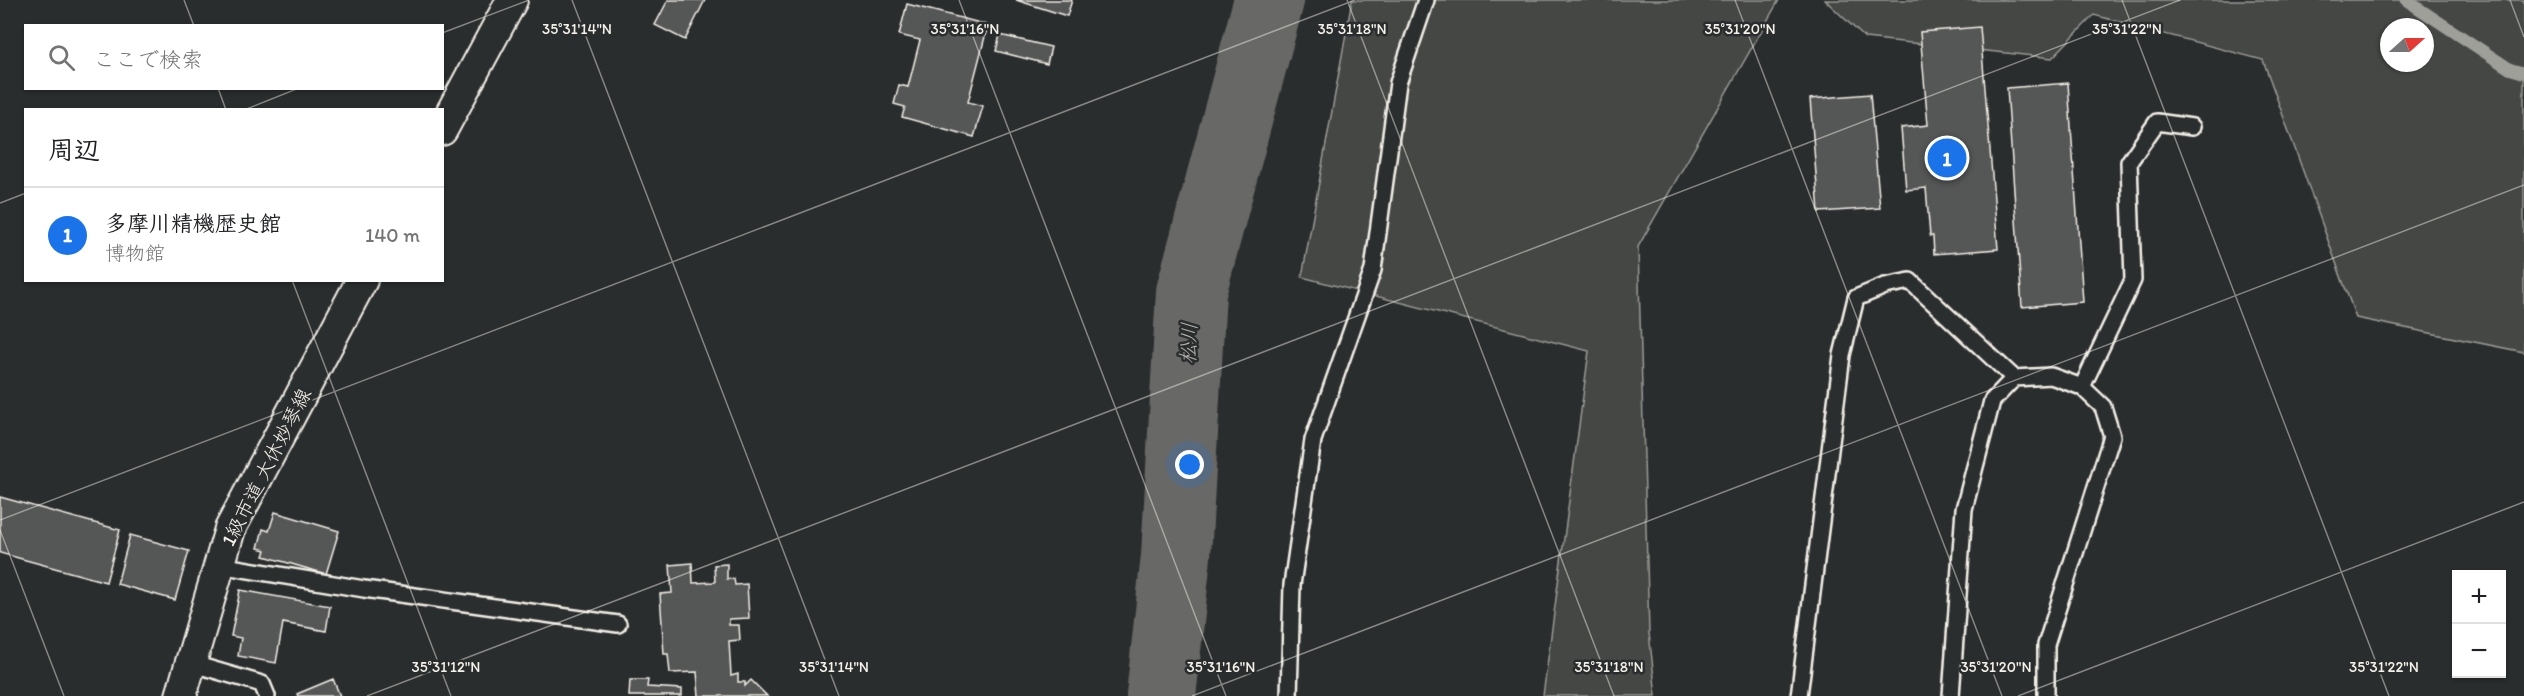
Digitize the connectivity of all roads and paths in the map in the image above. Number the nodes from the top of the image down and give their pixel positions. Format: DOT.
graph roads {
  1 [pos="512,0"];
  2 [pos="1426,0"];
  3 [pos="444,126"];
  4 [pos="2192,127"];
  5 [pos="361,282"];
  6 [pos="2014,378"];
  7 [pos="2082,387"];
  8 [pos="219,565"];
  9 [pos="618,624"];
  10 [pos="190,663"];
  11 [pos="181,696"];
  12 [pos="267,696"];
  13 [pos="1289,696"];
  14 [pos="1799,696"];
  15 [pos="1951,696"];
  16 [pos="2046,696"];
  1 -- 3 [label="street"];
  2 -- 13 [label="lane"];
  4 -- 7 [label="lane"];
  5 -- 8 [label="street, 1級市道 大休妙琴線"];
  6 -- 7 [label="lane"];
  6 -- 14 [label="lane"];
  6 -- 15 [label="lane"];
  7 -- 16 [label="lane"];
  8 -- 9 [label="lane"];
  8 -- 10 [label="street, 1級市道 大休妙琴線"];
  10 -- 11 [label="street, 1級市道 大休妙琴線"];
  10 -- 12 [label="lane"];
}
